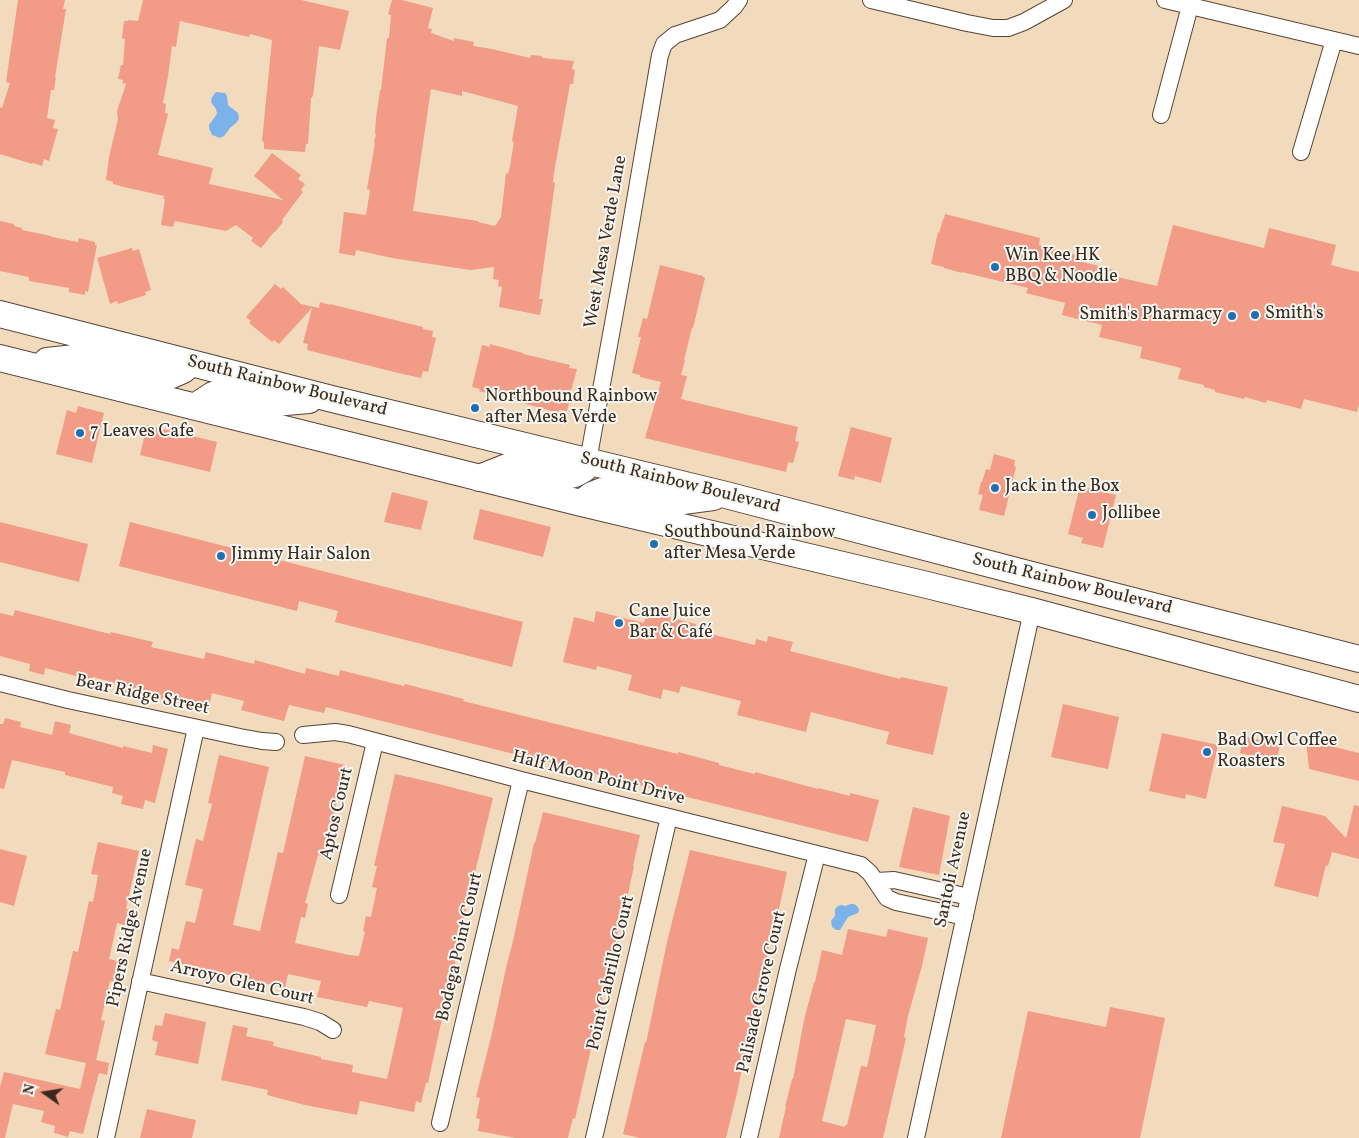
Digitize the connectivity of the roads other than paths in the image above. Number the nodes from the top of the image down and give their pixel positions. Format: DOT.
graph roads {
  1 [pos="739,0"];
  2 [pos="871,0"];
  3 [pos="1064,0"];
  4 [pos="1165,0"];
  5 [pos="1190,6"];
  6 [pos="1334,40"];
  7 [pos="1359,46"];
  8 [pos="1161,115"];
  9 [pos="1301,152"];
  10 [pos="0,314"];
  11 [pos="12,361"];
  12 [pos="191,363"];
  13 [pos="332,399"];
  14 [pos="196,406"];
  15 [pos="588,461"];
  16 [pos="480,478"];
  17 [pos="726,495"];
  18 [pos="581,503"];
  19 [pos="1028,574"];
  20 [pos="923,584"];
  21 [pos="1032,611"];
  22 [pos="1209,620"];
  23 [pos="1359,659"];
  24 [pos="0,683"];
  25 [pos="1359,699"];
  26 [pos="196,728"];
  27 [pos="303,735"];
  28 [pos="276,742"];
  29 [pos="375,742"];
  30 [pos="521,780"];
  31 [pos="669,817"];
  32 [pos="817,854"];
  33 [pos="877,882"];
  34 [pos="339,895"];
  35 [pos="969,897"];
  36 [pos="965,918"];
  37 [pos="140,981"];
  38 [pos="333,1030"];
  39 [pos="440,1123"];
  40 [pos="106,1138"];
  41 [pos="594,1138"];
  42 [pos="749,1138"];
  43 [pos="916,1138"];
  1 -- 15 [label="street, West Mesa Verde Lane"];
  2 -- 3 [label="street"];
  4 -- 5 [label="street"];
  5 -- 6 [label="street"];
  5 -- 8 [label="street"];
  6 -- 7 [label="street"];
  6 -- 9 [label="street"];
  10 -- 12 [label="main road, South Rainbow Boulevard"];
  11 -- 12 [label="main road"];
  11 -- 14 [label="main road, South Rainbow Boulevard"];
  12 -- 13 [label="main road, South Rainbow Boulevard"];
  13 -- 14 [label="main road"];
  13 -- 15 [label="main road, South Rainbow Boulevard"];
  14 -- 16 [label="main road, South Rainbow Boulevard"];
  15 -- 16 [label="main road"];
  15 -- 17 [label="main road, South Rainbow Boulevard"];
  16 -- 18 [label="main road, South Rainbow Boulevard"];
  17 -- 18 [label="main road"];
  17 -- 19 [label="main road, South Rainbow Boulevard"];
  18 -- 20 [label="main road, South Rainbow Boulevard"];
  19 -- 20 [label="main road"];
  19 -- 22 [label="main road, South Rainbow Boulevard"];
  20 -- 21 [label="main road, South Rainbow Boulevard"];
  21 -- 22 [label="main road"];
  21 -- 25 [label="main road, South Rainbow Boulevard"];
  21 -- 35 [label="street, Santoli Avenue"];
  22 -- 23 [label="main road, South Rainbow Boulevard"];
  24 -- 26 [label="street, Bear Ridge Street"];
  26 -- 28 [label="street, Bear Ridge Street"];
  26 -- 37 [label="street, Pipers Ridge Avenue"];
  27 -- 29 [label="street, Half Moon Point Drive"];
  29 -- 30 [label="street, Half Moon Point Drive"];
  29 -- 34 [label="street, Aptos Court"];
  30 -- 31 [label="street, Half Moon Point Drive"];
  30 -- 39 [label="street, Bodega Point Court"];
  31 -- 32 [label="street, Half Moon Point Drive"];
  31 -- 41 [label="street, Point Cabrillo Court"];
  32 -- 33 [label="street, Half Moon Point Drive"];
  32 -- 42 [label="street, Palisade Grove Court"];
  33 -- 35 [label="street"];
  33 -- 36 [label="street, Half Moon Point Drive"];
  35 -- 36 [label="street, Santoli Avenue"];
  36 -- 43 [label="street, Santoli Avenue"];
  37 -- 38 [label="street, Arroyo Glen Court"];
  37 -- 40 [label="street, Pipers Ridge Avenue"];
}
